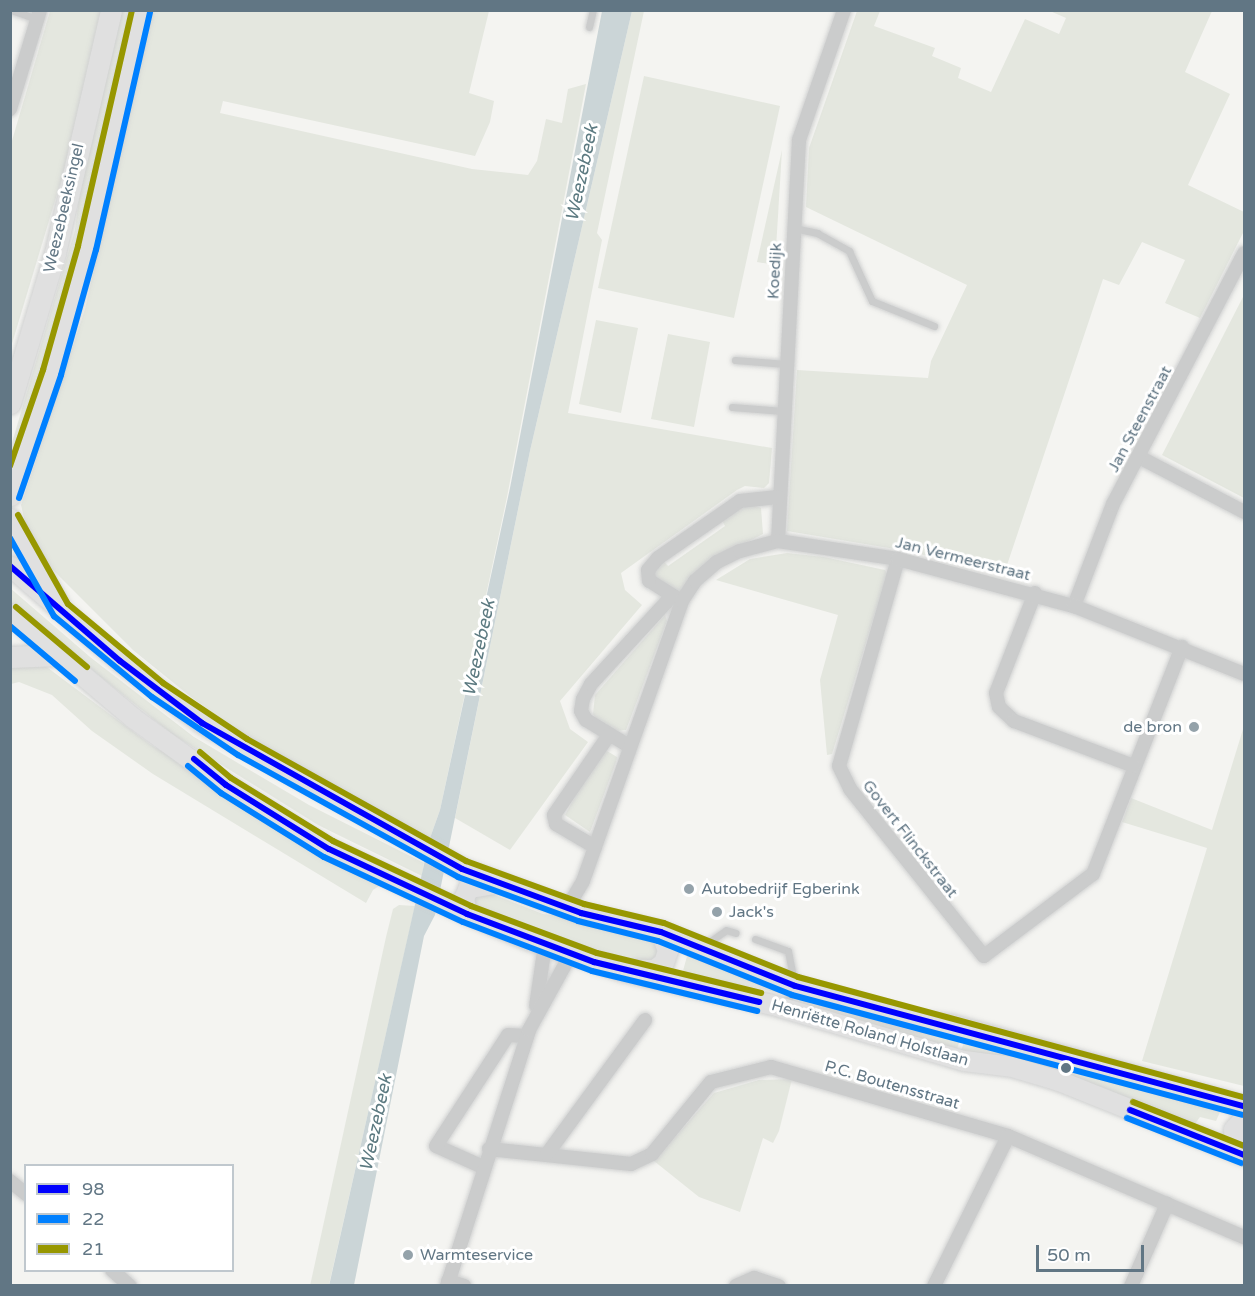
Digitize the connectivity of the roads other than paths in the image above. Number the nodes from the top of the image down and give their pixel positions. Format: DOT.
graph roads {
  1 [pos="11,10"];
  2 [pos="111,10"];
  3 [pos="141,10"];
  4 [pos="593,10"];
  5 [pos="844,10"];
  6 [pos="39,15"];
  7 [pos="590,27"];
  8 [pos="15,80"];
  9 [pos="10,109"];
  10 [pos="794,228"];
  11 [pos="1245,253"];
  12 [pos="934,326"];
  13 [pos="735,360"];
  14 [pos="786,364"];
  15 [pos="10,403"];
  16 [pos="732,407"];
  17 [pos="783,411"];
  18 [pos="1139,457"];
  19 [pos="10,495"];
  20 [pos="778,497"];
  21 [pos="1245,512"];
  22 [pos="10,519"];
  23 [pos="778,541"];
  24 [pos="898,559"];
  25 [pos="10,566"];
  26 [pos="1035,593"];
  27 [pos="677,598"];
  28 [pos="1074,606"];
  29 [pos="61,610"];
  30 [pos="10,614"];
  31 [pos="1182,646"];
  32 [pos="58,655"];
  33 [pos="10,657"];
  34 [pos="1245,674"];
  35 [pos="609,735"];
  36 [pos="629,746"];
  37 [pos="1134,766"];
  38 [pos="595,847"];
  39 [pos="498,884"];
  40 [pos="574,911"];
  41 [pos="466,914"];
  42 [pos="661,932"];
  43 [pos="736,933"];
  44 [pos="755,939"];
  45 [pos="544,945"];
  46 [pos="700,948"];
  47 [pos="571,954"];
  48 [pos="622,970"];
  49 [pos="795,986"];
  50 [pos="769,1004"];
  51 [pos="534,1017"];
  52 [pos="645,1020"];
  53 [pos="527,1036"];
  54 [pos="1245,1106"];
  55 [pos="1245,1119"];
  56 [pos="1008,1136"];
  57 [pos="489,1149"];
  58 [pos="1240,1153"];
  59 [pos="548,1154"];
  60 [pos="483,1167"];
  61 [pos="10,1180"];
  62 [pos="24,1192"];
  63 [pos="1167,1204"];
  64 [pos="1245,1237"];
  65 [pos="114,1272"];
  66 [pos="447,1283"];
  67 [pos="130,1286"];
  68 [pos="464,1286"];
  69 [pos="736,1286"];
  70 [pos="779,1286"];
  71 [pos="934,1286"];
  72 [pos="1131,1286"];
  1 -- 6 [label="lane"];
  2 -- 15 [label="main road, Weezebeeksingel"];
  3 -- 19 [label="main road, Weezebeeksingel"];
  4 -- 7 [label="lane"];
  5 -- 10 [label="street, Koedijk"];
  6 -- 8 [label="street"];
  8 -- 9 [label="street"];
  10 -- 12 [label="lane"];
  10 -- 14 [label="street, Koedijk"];
  11 -- 18 [label="street, Jan Steenstraat"];
  13 -- 14 [label="lane"];
  14 -- 17 [label="street, Koedijk"];
  16 -- 17 [label="lane"];
  17 -- 20 [label="street, Koedijk"];
  18 -- 21 [label="street"];
  18 -- 28 [label="street, Jan Steenstraat"];
  20 -- 23 [label="street, Koedijk"];
  20 -- 27 [label="street"];
  22 -- 29 [label="main road"];
  23 -- 24 [label="street, Jan Vermeerstraat"];
  23 -- 27 [label="street, Jan Vermeerstraat"];
  24 -- 26 [label="street, Jan Vermeerstraat"];
  24 -- 37 [label="street, Govert Flinckstraat"];
  25 -- 29 [label="main road, Henriëtte Roland Holstlaan"];
  26 -- 28 [label="street, Jan Vermeerstraat"];
  26 -- 37 [label="street"];
  27 -- 35 [label="street, Jan Vermeerstraat"];
  27 -- 36 [label="street, Jan Vermeerstraat"];
  28 -- 31 [label="street, Jan Vermeerstraat"];
  29 -- 39 [label="main road, Henriëtte Roland Holstlaan"];
  30 -- 32 [label="main road, Henriëtte Roland Holstlaan"];
  31 -- 34 [label="street, Jan Vermeerstraat"];
  31 -- 37 [label="street"];
  32 -- 33 [label="main road"];
  32 -- 41 [label="main road, Henriëtte Roland Holstlaan"];
  35 -- 36 [label="street, Jan Vermeerstraat"];
  35 -- 38 [label="street"];
  36 -- 38 [label="street, Jan Vermeerstraat"];
  38 -- 40 [label="street, Jan Vermeerstraat"];
  39 -- 40 [label="main road, Henriëtte Roland Holstlaan"];
  39 -- 41 [label="main road"];
  40 -- 42 [label="main road, Henriëtte Roland Holstlaan"];
  41 -- 45 [label="main road, Henriëtte Roland Holstlaan"];
  42 -- 46 [label="main road, Henriëtte Roland Holstlaan"];
  42 -- 48 [label="main road"];
  43 -- 46 [label="lane"];
  44 -- 49 [label="lane"];
  45 -- 47 [label="main road, Henriëtte Roland Holstlaan"];
  45 -- 51 [label="street"];
  46 -- 49 [label="main road, Henriëtte Roland Holstlaan"];
  47 -- 48 [label="main road, Henriëtte Roland Holstlaan"];
  47 -- 51 [label="street"];
  48 -- 50 [label="main road, Henriëtte Roland Holstlaan"];
  49 -- 50 [label="lane"];
  49 -- 54 [label="main road, Henriëtte Roland Holstlaan"];
  50 -- 58 [label="main road, Henriëtte Roland Holstlaan"];
  51 -- 53 [label="street"];
  52 -- 59 [label="street"];
  53 -- 57 [label="street"];
  53 -- 60 [label="street"];
  55 -- 58 [label="main road"];
  56 -- 59 [label="street, P.C. Boutensstraat"];
  56 -- 63 [label="street, P.C. Boutensstraat"];
  56 -- 71 [label="street"];
  57 -- 59 [label="street, P.C. Boutensstraat"];
  57 -- 60 [label="street"];
  60 -- 66 [label="street"];
  61 -- 62 [label="street"];
  63 -- 64 [label="street, P.C. Boutensstraat"];
  63 -- 72 [label="street"];
  65 -- 67 [label="street"];
  66 -- 68 [label="street"];
  69 -- 70 [label="street"];
}
